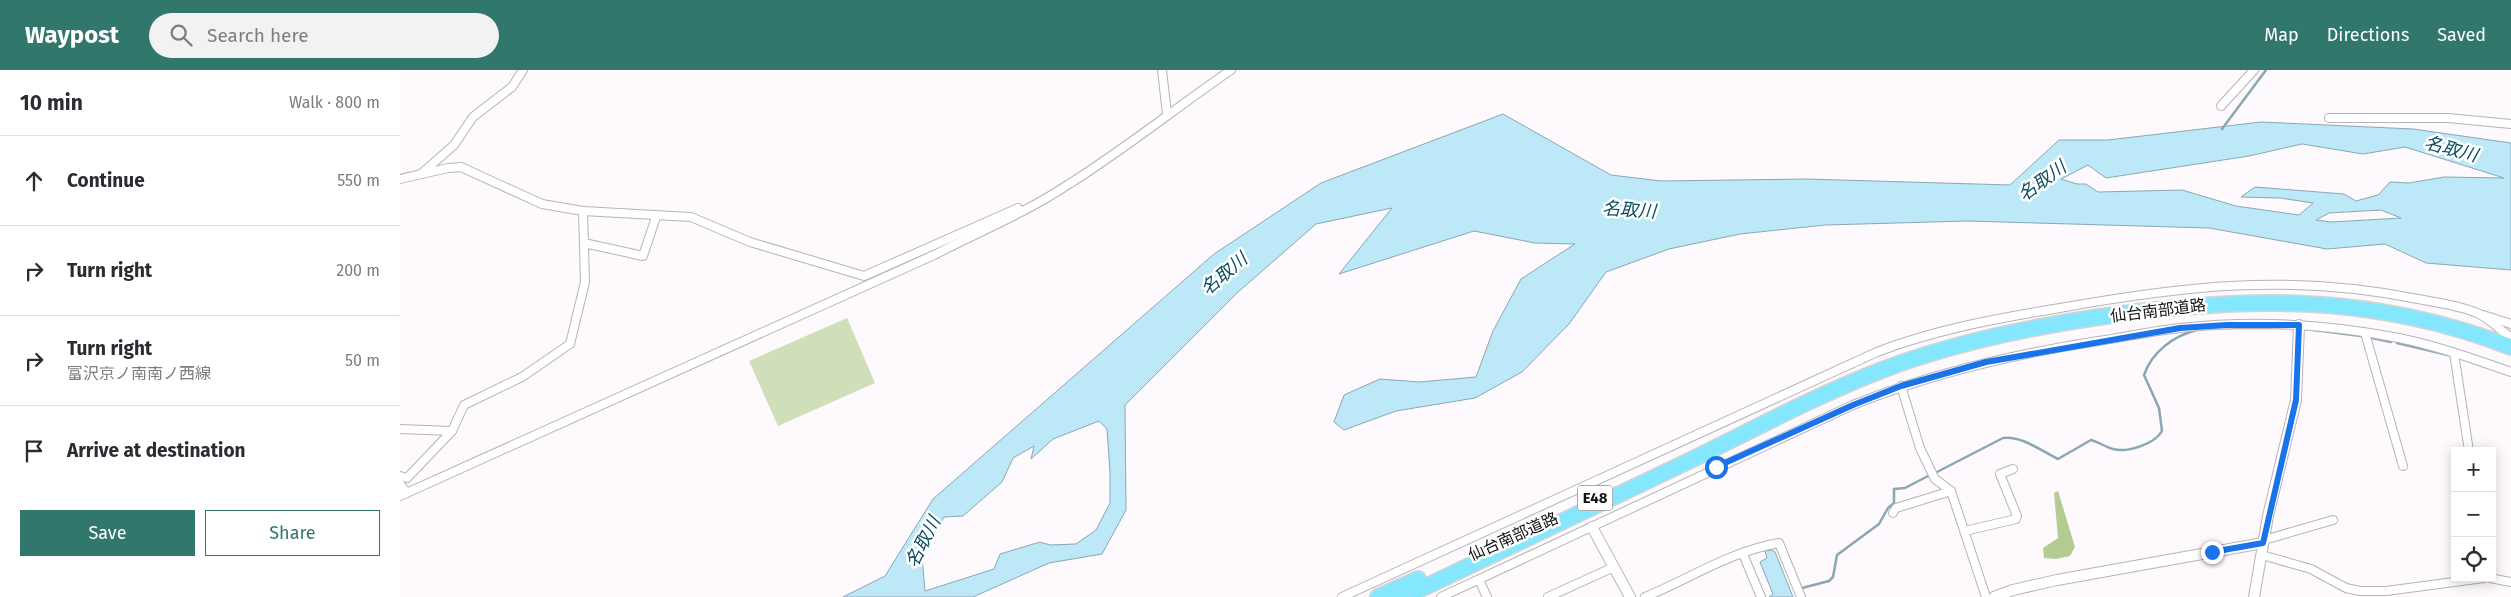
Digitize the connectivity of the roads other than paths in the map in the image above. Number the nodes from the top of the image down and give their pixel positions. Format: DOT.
graph roads {
  1 [pos="523,70"];
  2 [pos="1162,70"];
  3 [pos="1231,70"];
  4 [pos="2254,70"];
  5 [pos="2221,106"];
  6 [pos="1167,114"];
  7 [pos="2329,118"];
  8 [pos="2511,124"];
  9 [pos="420,175"];
  10 [pos="401,177"];
  11 [pos="1038,202"];
  12 [pos="583,211"];
  13 [pos="656,217"];
  14 [pos="584,243"];
  15 [pos="2479,313"];
  16 [pos="2511,324"];
  17 [pos="2299,325"];
  18 [pos="2365,333"];
  19 [pos="2511,337"];
  20 [pos="2511,347"];
  21 [pos="2454,353"];
  22 [pos="2511,372"];
  23 [pos="1901,386"];
  24 [pos="1813,400"];
  25 [pos="400,429"];
  26 [pos="452,431"];
  27 [pos="2468,447"];
  28 [pos="2403,466"];
  29 [pos="2013,469"];
  30 [pos="400,476"];
  31 [pos="400,484"];
  32 [pos="1951,491"];
  33 [pos="403,494"];
  34 [pos="1893,513"];
  35 [pos="2332,520"];
  36 [pos="1592,527"];
  37 [pos="1965,531"];
  38 [pos="2263,542"];
  39 [pos="1743,554"];
  40 [pos="2262,555"];
  41 [pos="1614,567"];
  42 [pos="2496,579"];
  43 [pos="1479,580"];
  44 [pos="2452,582"];
  45 [pos="2511,582"];
  46 [pos="2413,587"];
  47 [pos="1342,597"];
  48 [pos="1378,597"];
  49 [pos="1404,597"];
  50 [pos="1441,597"];
  51 [pos="1487,597"];
  52 [pos="1548,597"];
  53 [pos="1630,597"];
  54 [pos="1645,597"];
  55 [pos="1761,597"];
  56 [pos="1801,597"];
  57 [pos="1986,597"];
  58 [pos="1994,597"];
  59 [pos="2254,597"];
  60 [pos="2413,597"];
  1 -- 9 [label="street"];
  2 -- 6 [label="street"];
  3 -- 6 [label="street"];
  4 -- 5 [label="street"];
  6 -- 11 [label="street"];
  7 -- 8 [label="street"];
  9 -- 10 [label="street"];
  9 -- 12 [label="street"];
  11 -- 13 [label="street"];
  11 -- 33 [label="street"];
  12 -- 13 [label="street"];
  12 -- 14 [label="street"];
  13 -- 14 [label="street"];
  14 -- 26 [label="street"];
  15 -- 16 [label="street"];
  15 -- 19 [label="street"];
  15 -- 47 [label="street"];
  17 -- 18 [label="street"];
  17 -- 23 [label="street"];
  17 -- 38 [label="street"];
  18 -- 21 [label="street"];
  18 -- 28 [label="street"];
  20 -- 24 [label="highway, 仙台南部道路 / E48"];
  21 -- 22 [label="street"];
  21 -- 27 [label="street"];
  23 -- 32 [label="street"];
  23 -- 36 [label="street"];
  24 -- 48 [label="highway, 仙台南部道路 / E48"];
  24 -- 49 [label="highway, 仙台南部道路 / E48"];
  25 -- 26 [label="street"];
  26 -- 30 [label="street"];
  29 -- 37 [label="street"];
  31 -- 33 [label="street"];
  32 -- 34 [label="street"];
  32 -- 37 [label="street"];
  35 -- 38 [label="street"];
  36 -- 41 [label="street"];
  36 -- 43 [label="street"];
  37 -- 57 [label="street"];
  38 -- 40 [label="street"];
  38 -- 58 [label="street"];
  39 -- 54 [label="street"];
  39 -- 55 [label="street"];
  39 -- 56 [label="street"];
  40 -- 46 [label="street"];
  40 -- 59 [label="street"];
  41 -- 52 [label="street"];
  41 -- 53 [label="street"];
  42 -- 45 [label="street"];
  43 -- 50 [label="street"];
  43 -- 51 [label="street"];
  44 -- 46 [label="street"];
  46 -- 60 [label="street"];
}
